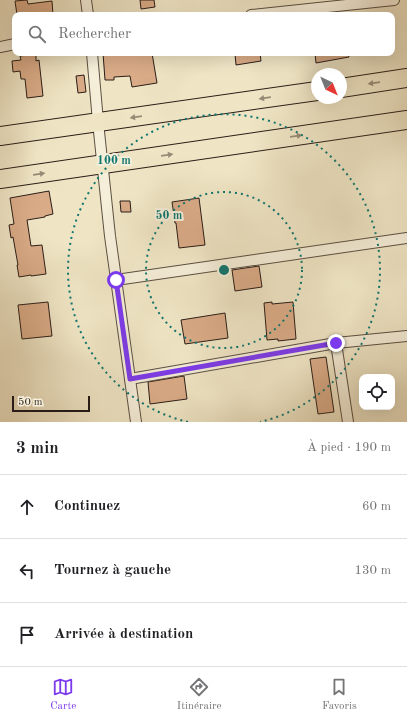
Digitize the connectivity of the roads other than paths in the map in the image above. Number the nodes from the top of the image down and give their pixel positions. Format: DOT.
graph roads {
  1 [pos="86,0"];
  2 [pos="394,0"];
  3 [pos="88,12"];
  4 [pos="280,12"];
  5 [pos="12,45"];
  6 [pos="0,47"];
  7 [pos="92,56"];
  8 [pos="407,78"];
  9 [pos="347,87"];
  10 [pos="311,92"];
  11 [pos="407,120"];
  12 [pos="98,122"];
  13 [pos="0,136"];
  14 [pos="102,165"];
  15 [pos="0,180"];
  16 [pos="407,238"];
  17 [pos="116,280"];
  18 [pos="407,336"];
  19 [pos="336,343"];
  20 [pos="130,379"];
  21 [pos="136,422"];
  22 [pos="348,422"];
  1 -- 3 [label="street"];
  2 -- 4 [label="street"];
  5 -- 6 [label="street"];
  7 -- 12 [label="street"];
  8 -- 9 [label="highway, one-way"];
  10 -- 12 [label="highway, one-way"];
  14 -- 11 [label="highway, one-way"];
  12 -- 13 [label="highway"];
  12 -- 14 [label="street"];
  15 -- 14 [label="highway, one-way"];
  14 -- 17 [label="street"];
  16 -- 17 [label="street"];
  17 -- 20 [label="street"];
  18 -- 19 [label="street"];
  19 -- 20 [label="street"];
  19 -- 22 [label="street"];
  20 -- 21 [label="street"];
}
